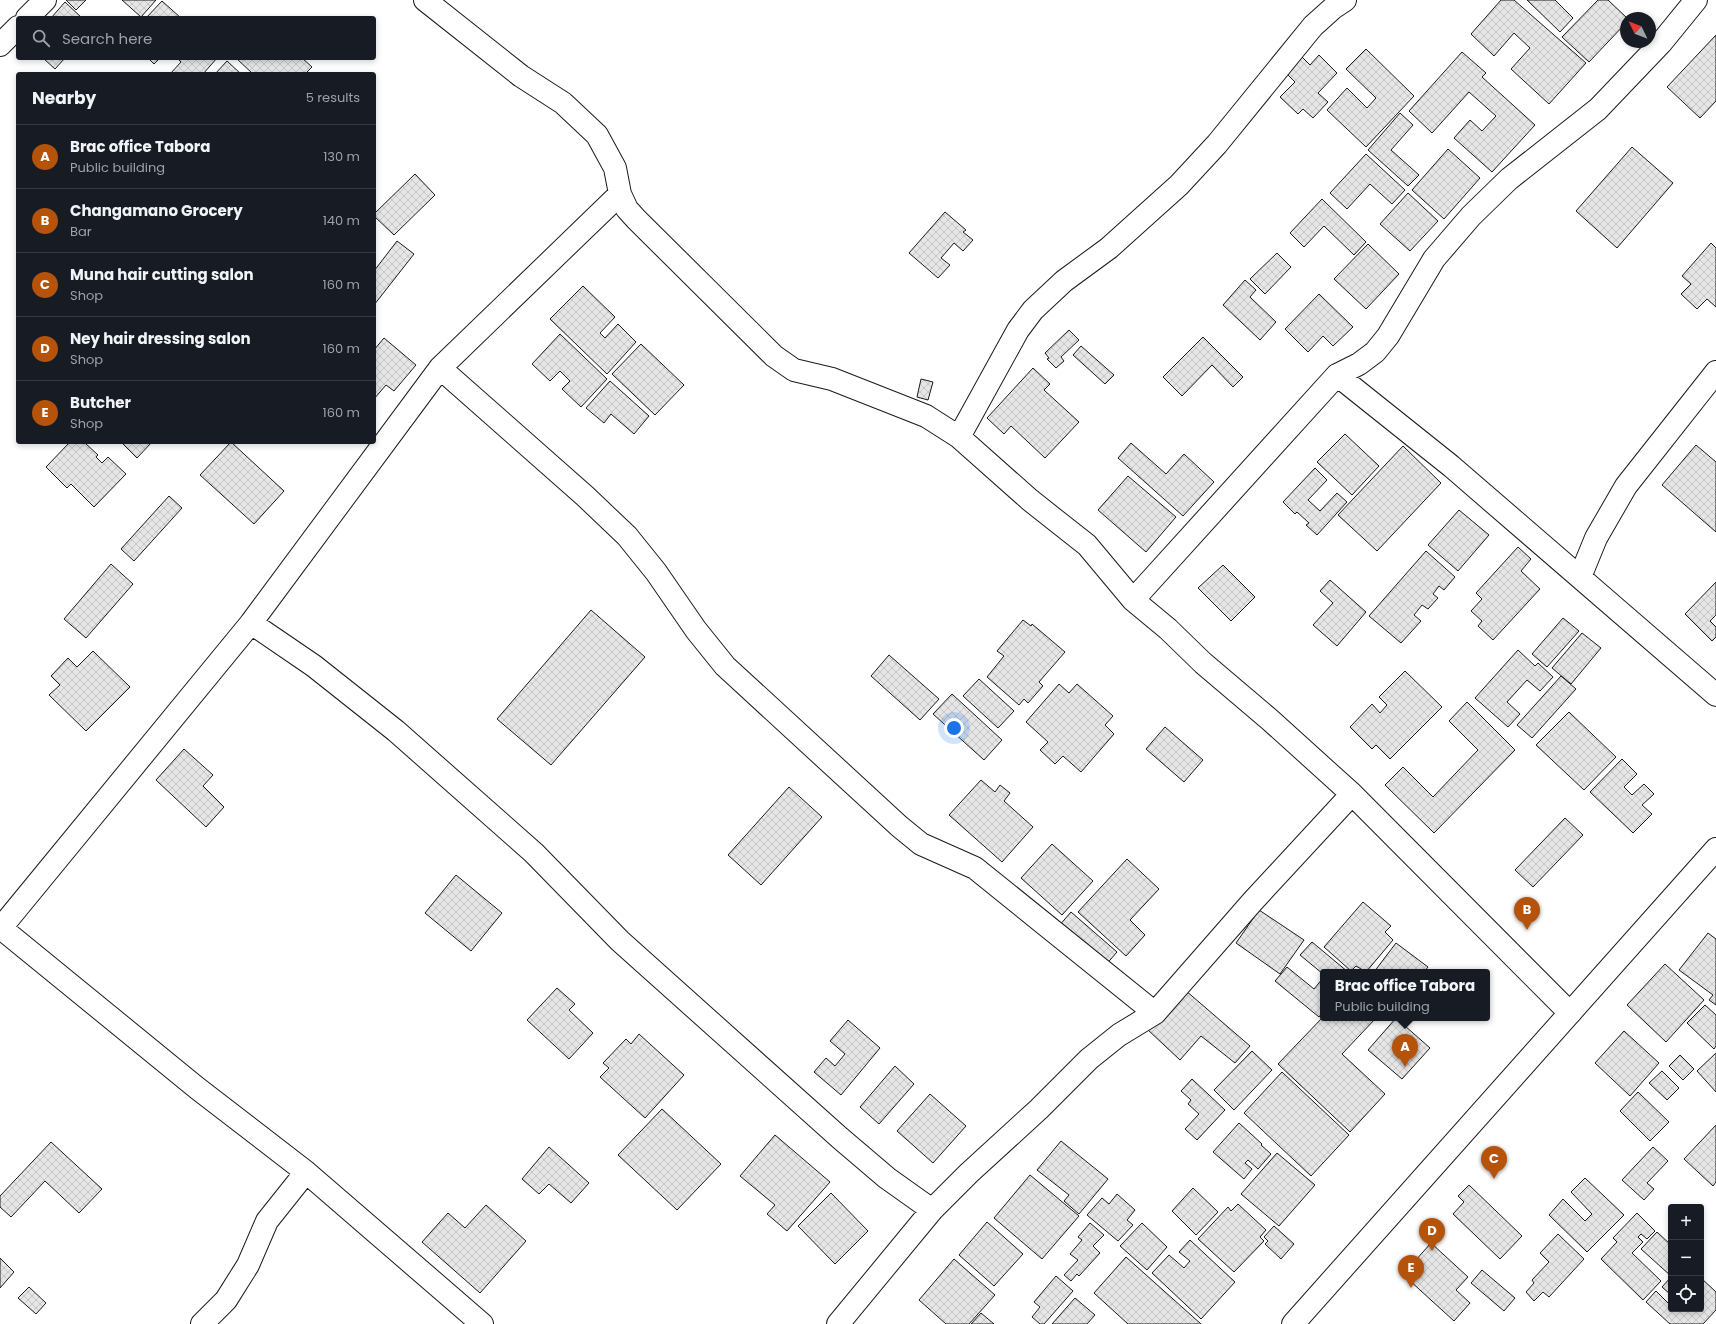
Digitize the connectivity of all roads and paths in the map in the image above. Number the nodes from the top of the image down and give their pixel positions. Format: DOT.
graph roads {
  1 [pos="45,0"];
  2 [pos="425,0"];
  3 [pos="1345,0"];
  4 [pos="1696,0"];
  5 [pos="29,16"];
  6 [pos="16,29"];
  7 [pos="0,45"];
  8 [pos="620,194"];
  9 [pos="440,368"];
  10 [pos="1716,372"];
  11 [pos="1337,375"];
  12 [pos="959,437"];
  13 [pos="1580,577"];
  14 [pos="1133,600"];
  15 [pos="251,623"];
  16 [pos="1716,695"];
  17 [pos="1352,794"];
  18 [pos="1716,848"];
  19 [pos="0,928"];
  20 [pos="1155,1013"];
  21 [pos="1570,1013"];
  22 [pos="306,1172"];
  23 [pos="932,1210"];
  24 [pos="1301,1321"];
  25 [pos="202,1324"];
  26 [pos="482,1324"];
  27 [pos="838,1324"];
  1 -- 5 [label="street"];
  2 -- 8 [label="street"];
  3 -- 12 [label="street"];
  4 -- 11 [label="street"];
  6 -- 7 [label="street"];
  8 -- 9 [label="street"];
  8 -- 12 [label="street"];
  9 -- 15 [label="street"];
  9 -- 20 [label="street"];
  10 -- 13 [label="street"];
  11 -- 13 [label="street"];
  11 -- 14 [label="street"];
  12 -- 14 [label="street"];
  13 -- 16 [label="street"];
  14 -- 17 [label="street"];
  15 -- 19 [label="street"];
  15 -- 23 [label="street"];
  17 -- 20 [label="street"];
  17 -- 21 [label="street"];
  18 -- 21 [label="street"];
  19 -- 22 [label="street"];
  20 -- 23 [label="street"];
  21 -- 24 [label="street"];
  22 -- 25 [label="street"];
  22 -- 26 [label="street"];
  23 -- 27 [label="street"];
}
